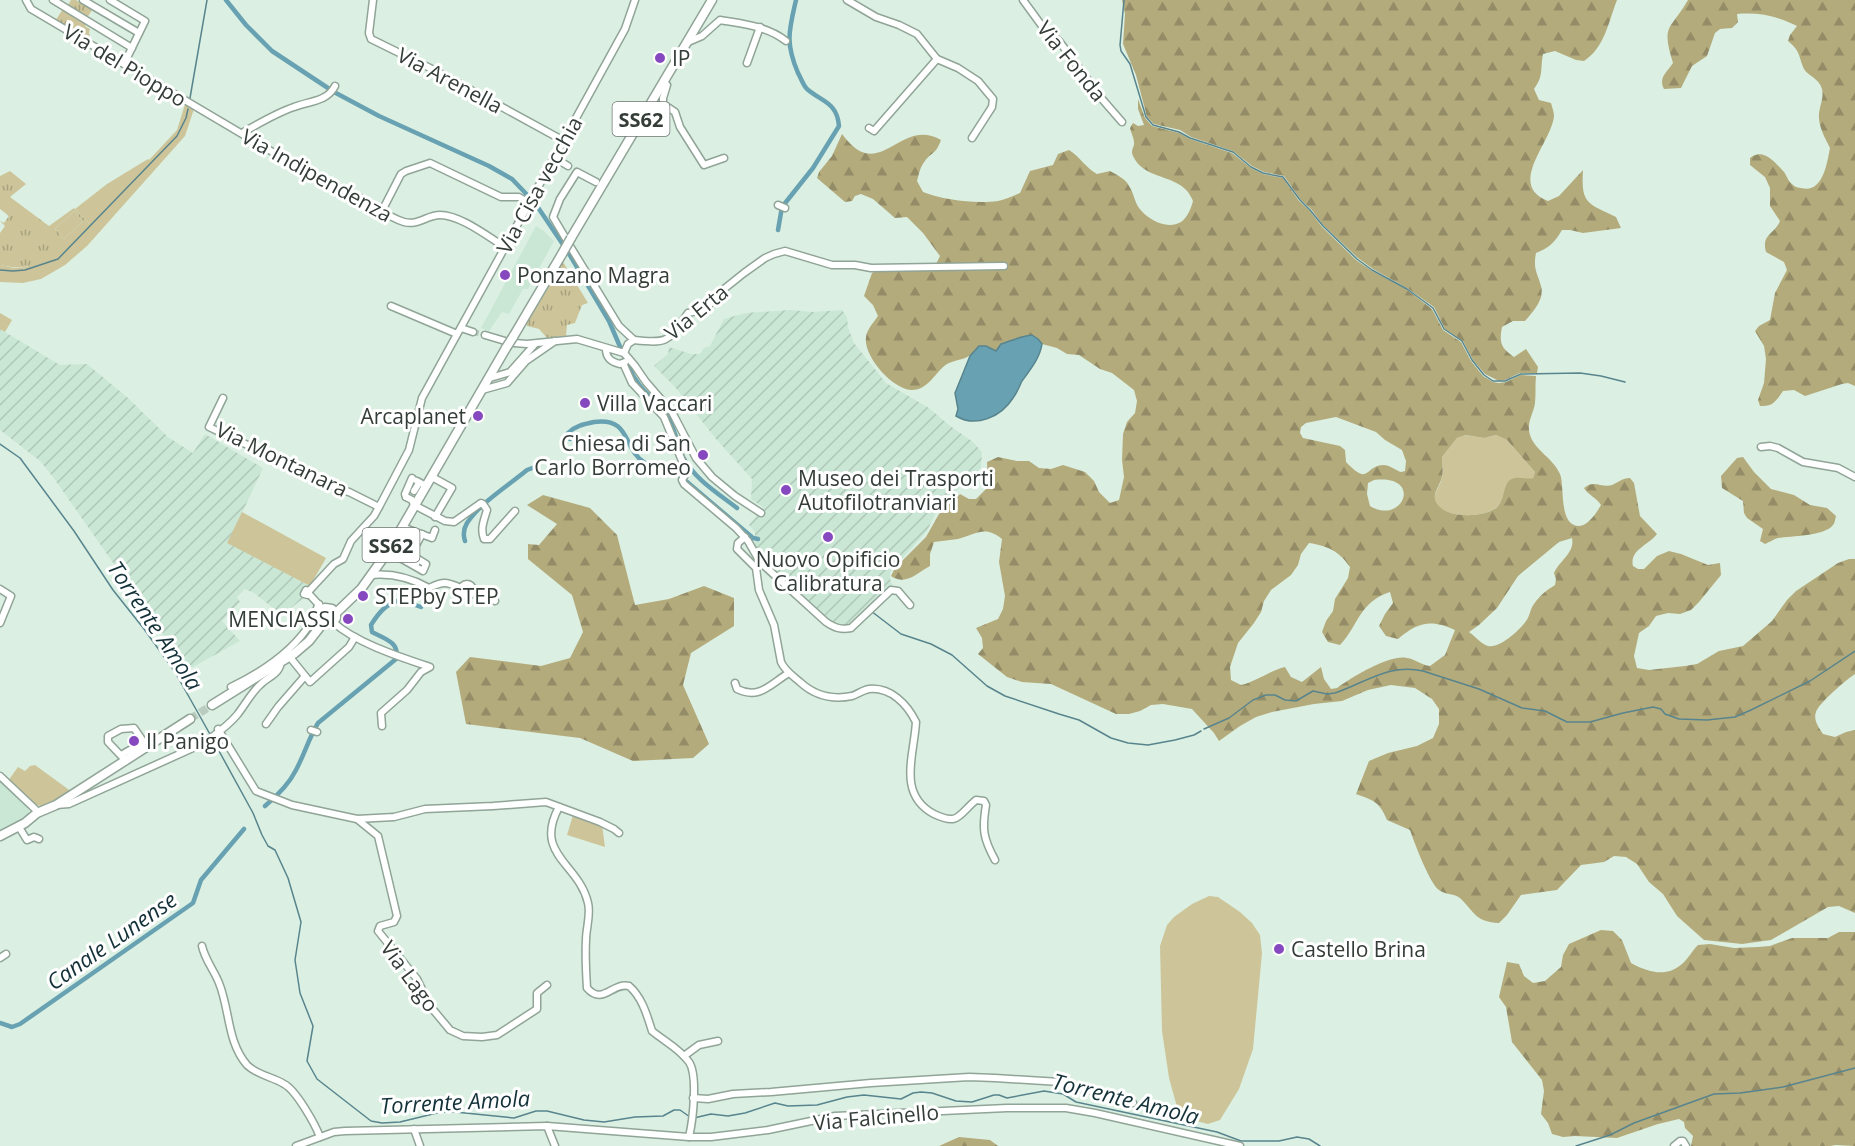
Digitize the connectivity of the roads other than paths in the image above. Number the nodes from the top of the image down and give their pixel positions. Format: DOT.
graph roads {
  1 [pos="26,0"];
  2 [pos="53,0"];
  3 [pos="83,0"];
  4 [pos="111,0"];
  5 [pos="373,0"];
  6 [pos="635,0"];
  7 [pos="712,0"];
  8 [pos="847,0"];
  9 [pos="1023,0"];
  10 [pos="759,27"];
  11 [pos="139,33"];
  12 [pos="786,41"];
  13 [pos="687,42"];
  14 [pos="132,48"];
  15 [pos="937,59"];
  16 [pos="747,63"];
  17 [pos="124,64"];
  18 [pos="663,83"];
  19 [pos="334,89"];
  20 [pos="1122,122"];
  21 [pos="228,125"];
  22 [pos="869,128"];
  23 [pos="242,133"];
  24 [pos="972,138"];
  25 [pos="564,141"];
  26 [pos="555,158"];
  27 [pos="724,158"];
  28 [pos="568,166"];
  29 [pos="596,182"];
  30 [pos="531,199"];
  31 [pos="382,211"];
  32 [pos="569,241"];
  33 [pos="505,247"];
  34 [pos="1004,266"];
  35 [pos="391,306"];
  36 [pos="459,331"];
  37 [pos="473,332"];
  38 [pos="485,335"];
  39 [pos="634,340"];
  40 [pos="556,341"];
  41 [pos="511,343"];
  42 [pos="535,344"];
  43 [pos="606,349"];
  44 [pos="538,353"];
  45 [pos="625,358"];
  46 [pos="519,362"];
  47 [pos="496,366"];
  48 [pos="502,374"];
  49 [pos="490,378"];
  50 [pos="501,386"];
  51 [pos="482,390"];
  52 [pos="223,398"];
  53 [pos="1761,447"];
  54 [pos="432,477"];
  55 [pos="1855,477"];
  56 [pos="411,492"];
  57 [pos="379,507"];
  58 [pos="515,511"];
  59 [pos="761,513"];
  60 [pos="435,517"];
  61 [pos="402,527"];
  62 [pos="435,530"];
  63 [pos="423,535"];
  64 [pos="745,537"];
  65 [pos="434,543"];
  66 [pos="416,545"];
  67 [pos="387,551"];
  68 [pos="415,566"];
  69 [pos="371,575"];
  70 [pos="0,589"];
  71 [pos="495,602"];
  72 [pos="910,604"];
  73 [pos="321,606"];
  74 [pos="336,613"];
  75 [pos="333,622"];
  76 [pos="0,623"];
  77 [pos="323,623"];
  78 [pos="356,637"];
  79 [pos="289,656"];
  80 [pos="281,661"];
  81 [pos="789,673"];
  82 [pos="305,676"];
  83 [pos="735,683"];
  84 [pos="231,687"];
  85 [pos="212,705"];
  86 [pos="190,719"];
  87 [pos="266,724"];
  88 [pos="382,726"];
  89 [pos="219,731"];
  90 [pos="145,745"];
  91 [pos="124,758"];
  92 [pos="0,776"];
  93 [pos="57,805"];
  94 [pos="559,807"];
  95 [pos="33,811"];
  96 [pos="357,819"];
  97 [pos="22,825"];
  98 [pos="618,833"];
  99 [pos="0,836"];
  100 [pos="39,839"];
  101 [pos="995,860"];
  102 [pos="202,946"];
  103 [pos="547,985"];
  104 [pos="718,1041"];
  105 [pos="684,1056"];
  106 [pos="693,1100"];
  107 [pos="1132,1103"];
  108 [pos="547,1126"];
  109 [pos="414,1128"];
  110 [pos="689,1135"];
  111 [pos="320,1137"];
  112 [pos="1686,1144"];
  113 [pos="1228,1145"];
  114 [pos="296,1146"];
  115 [pos="420,1146"];
  116 [pos="555,1146"];
  117 [pos="1240,1146"];
  118 [pos="1674,1146"];
  1 -- 17 [label="street, Via del Pioppo"];
  2 -- 14 [label="street"];
  3 -- 11 [label="street"];
  4 -- 11 [label="street"];
  5 -- 25 [label="street, Via Arenella"];
  6 -- 25 [label="street, Via Cisa vecchia"];
  7 -- 13 [label="main road, SS62"];
  8 -- 15 [label="street"];
  9 -- 20 [label="street, Via Fonda"];
  10 -- 12 [label="street"];
  10 -- 13 [label="street"];
  10 -- 16 [label="street"];
  11 -- 14 [label="street"];
  13 -- 18 [label="main road, SS62"];
  14 -- 17 [label="street"];
  15 -- 22 [label="street"];
  15 -- 24 [label="street"];
  17 -- 21 [label="street, Via del Pioppo"];
  18 -- 27 [label="street"];
  18 -- 32 [label="main road, SS62"];
  19 -- 23 [label="street"];
  21 -- 23 [label="street, Via Indipendenza"];
  23 -- 31 [label="street, Via Indipendenza"];
  25 -- 26 [label="street, Via Cisa vecchia"];
  26 -- 28 [label="street"];
  26 -- 30 [label="street, Via Cisa vecchia"];
  29 -- 32 [label="street"];
  30 -- 31 [label="street"];
  30 -- 33 [label="street, Via Cisa vecchia"];
  31 -- 33 [label="street, Via Indipendenza"];
  32 -- 39 [label="street"];
  32 -- 41 [label="main road, SS62, bridge"];
  33 -- 36 [label="street, Via Cisa vecchia"];
  34 -- 39 [label="street, Via Erta"];
  35 -- 36 [label="street"];
  36 -- 37 [label="street"];
  36 -- 57 [label="street, Via Cisa vecchia"];
  38 -- 41 [label="street"];
  39 -- 45 [label="street, Via Erta"];
  40 -- 42 [label="street"];
  40 -- 43 [label="street"];
  40 -- 44 [label="street"];
  41 -- 42 [label="street"];
  41 -- 46 [label="street"];
  41 -- 47 [label="main road, SS62"];
  42 -- 44 [label="street"];
  42 -- 46 [label="street"];
  43 -- 45 [label="street"];
  43 -- 45 [label="street"];
  44 -- 50 [label="street"];
  45 -- 59 [label="street"];
  45 -- 64 [label="street"];
  46 -- 48 [label="street"];
  47 -- 48 [label="street"];
  47 -- 49 [label="main road, SS62"];
  48 -- 49 [label="street"];
  49 -- 50 [label="street"];
  49 -- 51 [label="main road, SS62"];
  50 -- 51 [label="street"];
  51 -- 54 [label="main road, SS62"];
  52 -- 57 [label="street, Via Montanara"];
  53 -- 55 [label="street"];
  54 -- 56 [label="main road, SS62"];
  54 -- 60 [label="street"];
  56 -- 60 [label="street"];
  56 -- 61 [label="main road, SS62"];
  57 -- 73 [label="street, Via Cisa vecchia"];
  58 -- 60 [label="street"];
  61 -- 63 [label="street"];
  61 -- 67 [label="main road, SS62"];
  62 -- 63 [label="street"];
  63 -- 65 [label="street"];
  63 -- 66 [label="street"];
  64 -- 72 [label="street"];
  64 -- 81 [label="street"];
  67 -- 68 [label="street"];
  67 -- 69 [label="main road, SS62"];
  69 -- 71 [label="street"];
  69 -- 74 [label="main road, SS62"];
  70 -- 76 [label="street"];
  73 -- 74 [label="main road"];
  73 -- 77 [label="main road"];
  73 -- 84 [label="street"];
  74 -- 75 [label="main road, SS62"];
  75 -- 77 [label="main road"];
  75 -- 78 [label="street"];
  77 -- 79 [label="main road"];
  78 -- 82 [label="street"];
  78 -- 88 [label="street"];
  79 -- 80 [label="main road"];
  79 -- 82 [label="street"];
  80 -- 85 [label="main road"];
  80 -- 89 [label="street"];
  81 -- 83 [label="street"];
  81 -- 101 [label="street"];
  82 -- 87 [label="street"];
  86 -- 90 [label="main road"];
  89 -- 93 [label="street"];
  89 -- 96 [label="street"];
  90 -- 91 [label="main road"];
  90 -- 91 [label="street"];
  91 -- 93 [label="main road"];
  92 -- 95 [label="street"];
  93 -- 95 [label="main road"];
  94 -- 96 [label="street"];
  94 -- 98 [label="street"];
  94 -- 105 [label="street"];
  95 -- 97 [label="main road"];
  96 -- 103 [label="street, Via Lago"];
  97 -- 99 [label="main road"];
  97 -- 100 [label="street"];
  102 -- 111 [label="street"];
  104 -- 105 [label="street"];
  105 -- 106 [label="street"];
  106 -- 107 [label="street, Via Falcinello"];
  106 -- 110 [label="street"];
  108 -- 109 [label="street, Via Falcinello"];
  108 -- 110 [label="street, Via Falcinello"];
  108 -- 116 [label="street"];
  109 -- 111 [label="street, Via Falcinello"];
  109 -- 115 [label="street"];
  110 -- 113 [label="street, Via Falcinello"];
  111 -- 114 [label="street, Via Falcinello"];
  112 -- 118 [label="street"];
  113 -- 117 [label="street, Via Falcinello"];
}
